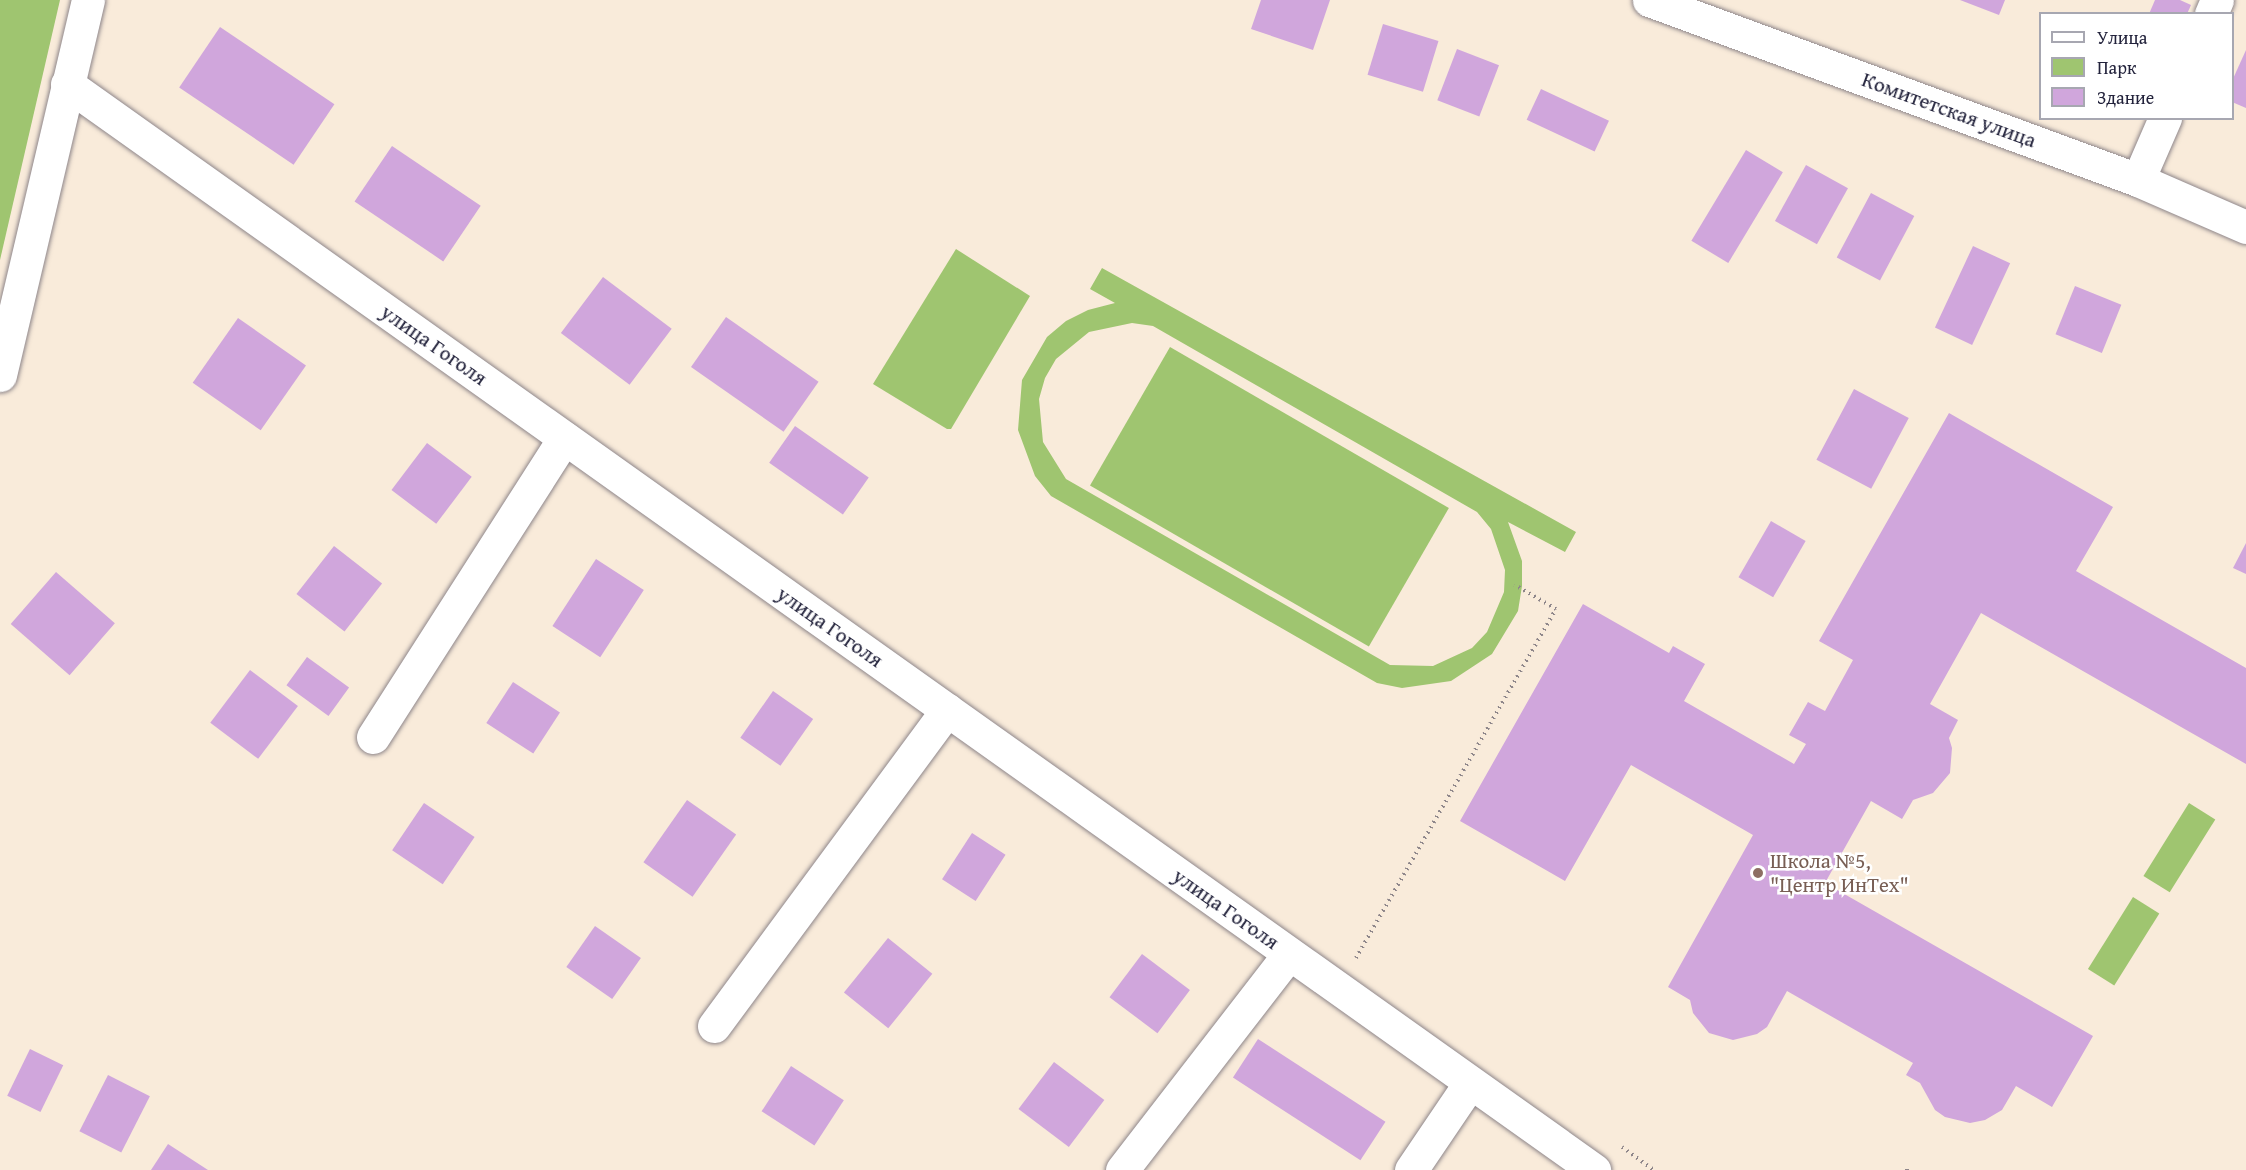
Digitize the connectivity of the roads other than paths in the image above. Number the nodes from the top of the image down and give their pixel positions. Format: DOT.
graph roads {
  1 [pos="87,0"];
  2 [pos="1649,0"];
  3 [pos="67,84"];
  4 [pos="2164,120"];
  5 [pos="2138,180"];
  6 [pos="2246,227"];
  7 [pos="0,375"];
  8 [pos="564,438"];
  9 [pos="947,711"];
  10 [pos="373,737"];
  11 [pos="1290,954"];
  12 [pos="714,1026"];
  13 [pos="1470,1083"];
  14 [pos="1122,1170"];
  15 [pos="1411,1170"];
  16 [pos="1593,1170"];
  1 -- 3 [label="street"];
  2 -- 5 [label="street, Комитетская улица"];
  3 -- 7 [label="street"];
  3 -- 8 [label="street, улица Гоголя"];
  4 -- 5 [label="street"];
  5 -- 6 [label="street, Комитетская улица"];
  8 -- 9 [label="street, улица Гоголя"];
  8 -- 10 [label="street"];
  9 -- 11 [label="street, улица Гоголя"];
  9 -- 12 [label="street"];
  11 -- 13 [label="street, улица Гоголя"];
  11 -- 14 [label="street"];
  13 -- 15 [label="street"];
  13 -- 16 [label="street, улица Гоголя"];
}
